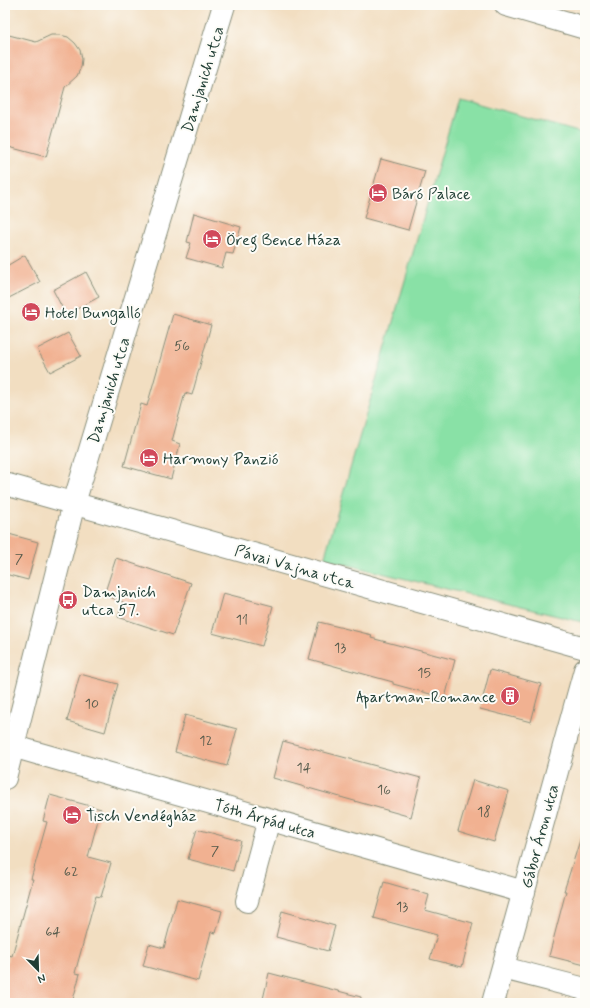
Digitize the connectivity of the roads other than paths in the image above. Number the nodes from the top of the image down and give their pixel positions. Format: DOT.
graph roads {
  1 [pos="224,5"];
  2 [pos="506,5"];
  3 [pos="585,28"];
  4 [pos="5,484"];
  5 [pos="74,503"];
  6 [pos="585,648"];
  7 [pos="585,670"];
  8 [pos="9,745"];
  9 [pos="5,778"];
  10 [pos="269,819"];
  11 [pos="524,892"];
  12 [pos="247,901"];
  13 [pos="503,968"];
  14 [pos="585,989"];
  15 [pos="493,1003"];
  1 -- 5 [label="street, Damjanich utca"];
  2 -- 3 [label="street"];
  4 -- 5 [label="street, Pávai Vajna utca"];
  5 -- 6 [label="street, Pávai Vajna utca"];
  5 -- 8 [label="street, Damjanich utca"];
  7 -- 11 [label="street, Gábor Áron utca"];
  8 -- 9 [label="street, Damjanich utca"];
  8 -- 10 [label="street, Tóth Árpád utca"];
  10 -- 11 [label="street, Tóth Árpád utca"];
  10 -- 12 [label="street"];
  11 -- 13 [label="street, Gábor Áron utca"];
  13 -- 14 [label="street"];
  13 -- 15 [label="street, Gábor Áron utca"];
}
